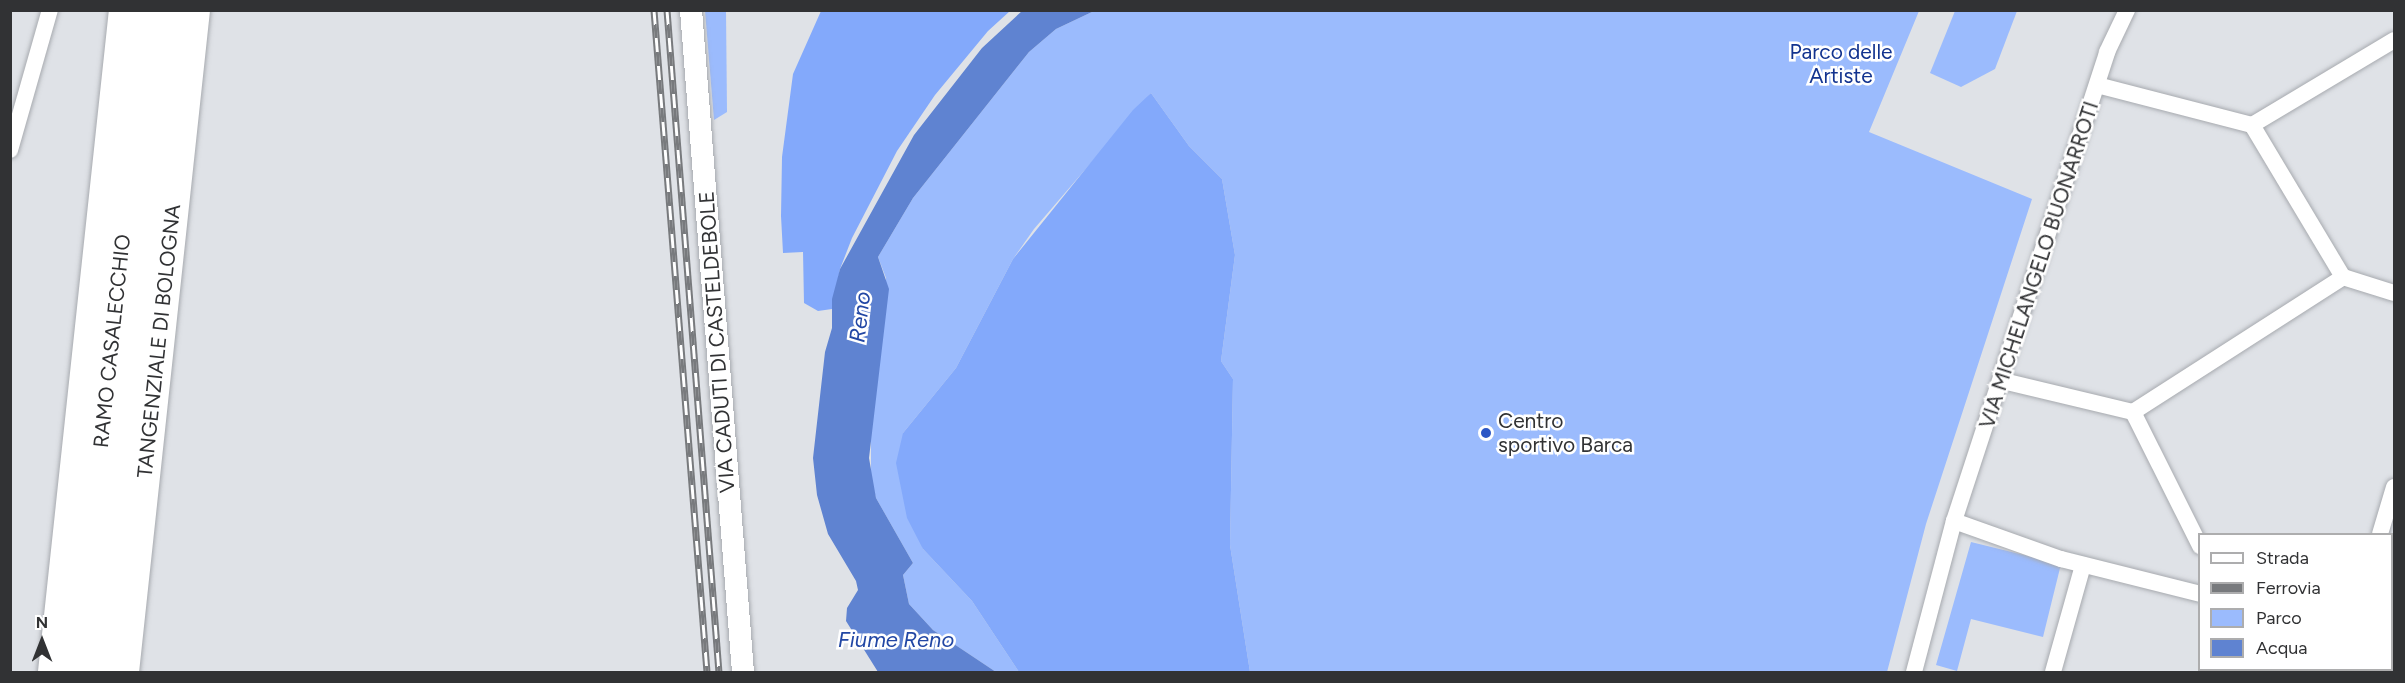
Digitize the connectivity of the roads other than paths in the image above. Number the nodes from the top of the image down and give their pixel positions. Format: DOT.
graph roads {
  1 [pos="50,10"];
  2 [pos="124,10"];
  3 [pos="147,10"];
  4 [pos="169,10"];
  5 [pos="195,10"];
  6 [pos="691,10"];
  7 [pos="2127,10"];
  8 [pos="2394,40"];
  9 [pos="2097,85"];
  10 [pos="2252,125"];
  11 [pos="10,150"];
  12 [pos="2343,277"];
  13 [pos="2394,293"];
  14 [pos="2003,381"];
  15 [pos="2133,412"];
  16 [pos="2394,487"];
  17 [pos="1954,521"];
  18 [pos="2380,533"];
  19 [pos="2198,544"];
  20 [pos="2083,565"];
  21 [pos="2198,594"];
  22 [pos="53,672"];
  23 [pos="76,672"];
  24 [pos="99,672"];
  25 [pos="124,672"];
  26 [pos="743,672"];
  27 [pos="1914,672"];
  28 [pos="2053,672"];
  1 -- 11 [label="street"];
  2 -- 22 [label="highway"];
  3 -- 23 [label="highway, RAMO CASALECCHIO"];
  4 -- 24 [label="highway, RAMO CASALECCHIO"];
  5 -- 25 [label="highway, TANGENZIALE DI BOLOGNA"];
  6 -- 26 [label="main road, VIA CADUTI DI CASTELDEBOLE"];
  7 -- 9 [label="street, VIA MICHELANGELO BUONARROTI"];
  8 -- 10 [label="street"];
  9 -- 10 [label="street"];
  9 -- 14 [label="street, VIA MICHELANGELO BUONARROTI"];
  10 -- 12 [label="street"];
  12 -- 13 [label="street"];
  12 -- 15 [label="street"];
  14 -- 15 [label="street"];
  14 -- 17 [label="street, VIA MICHELANGELO BUONARROTI"];
  15 -- 19 [label="street"];
  16 -- 18 [label="street"];
  17 -- 20 [label="street"];
  17 -- 27 [label="street, VIA MICHELANGELO BUONARROTI"];
  20 -- 21 [label="street"];
  20 -- 28 [label="street"];
}
